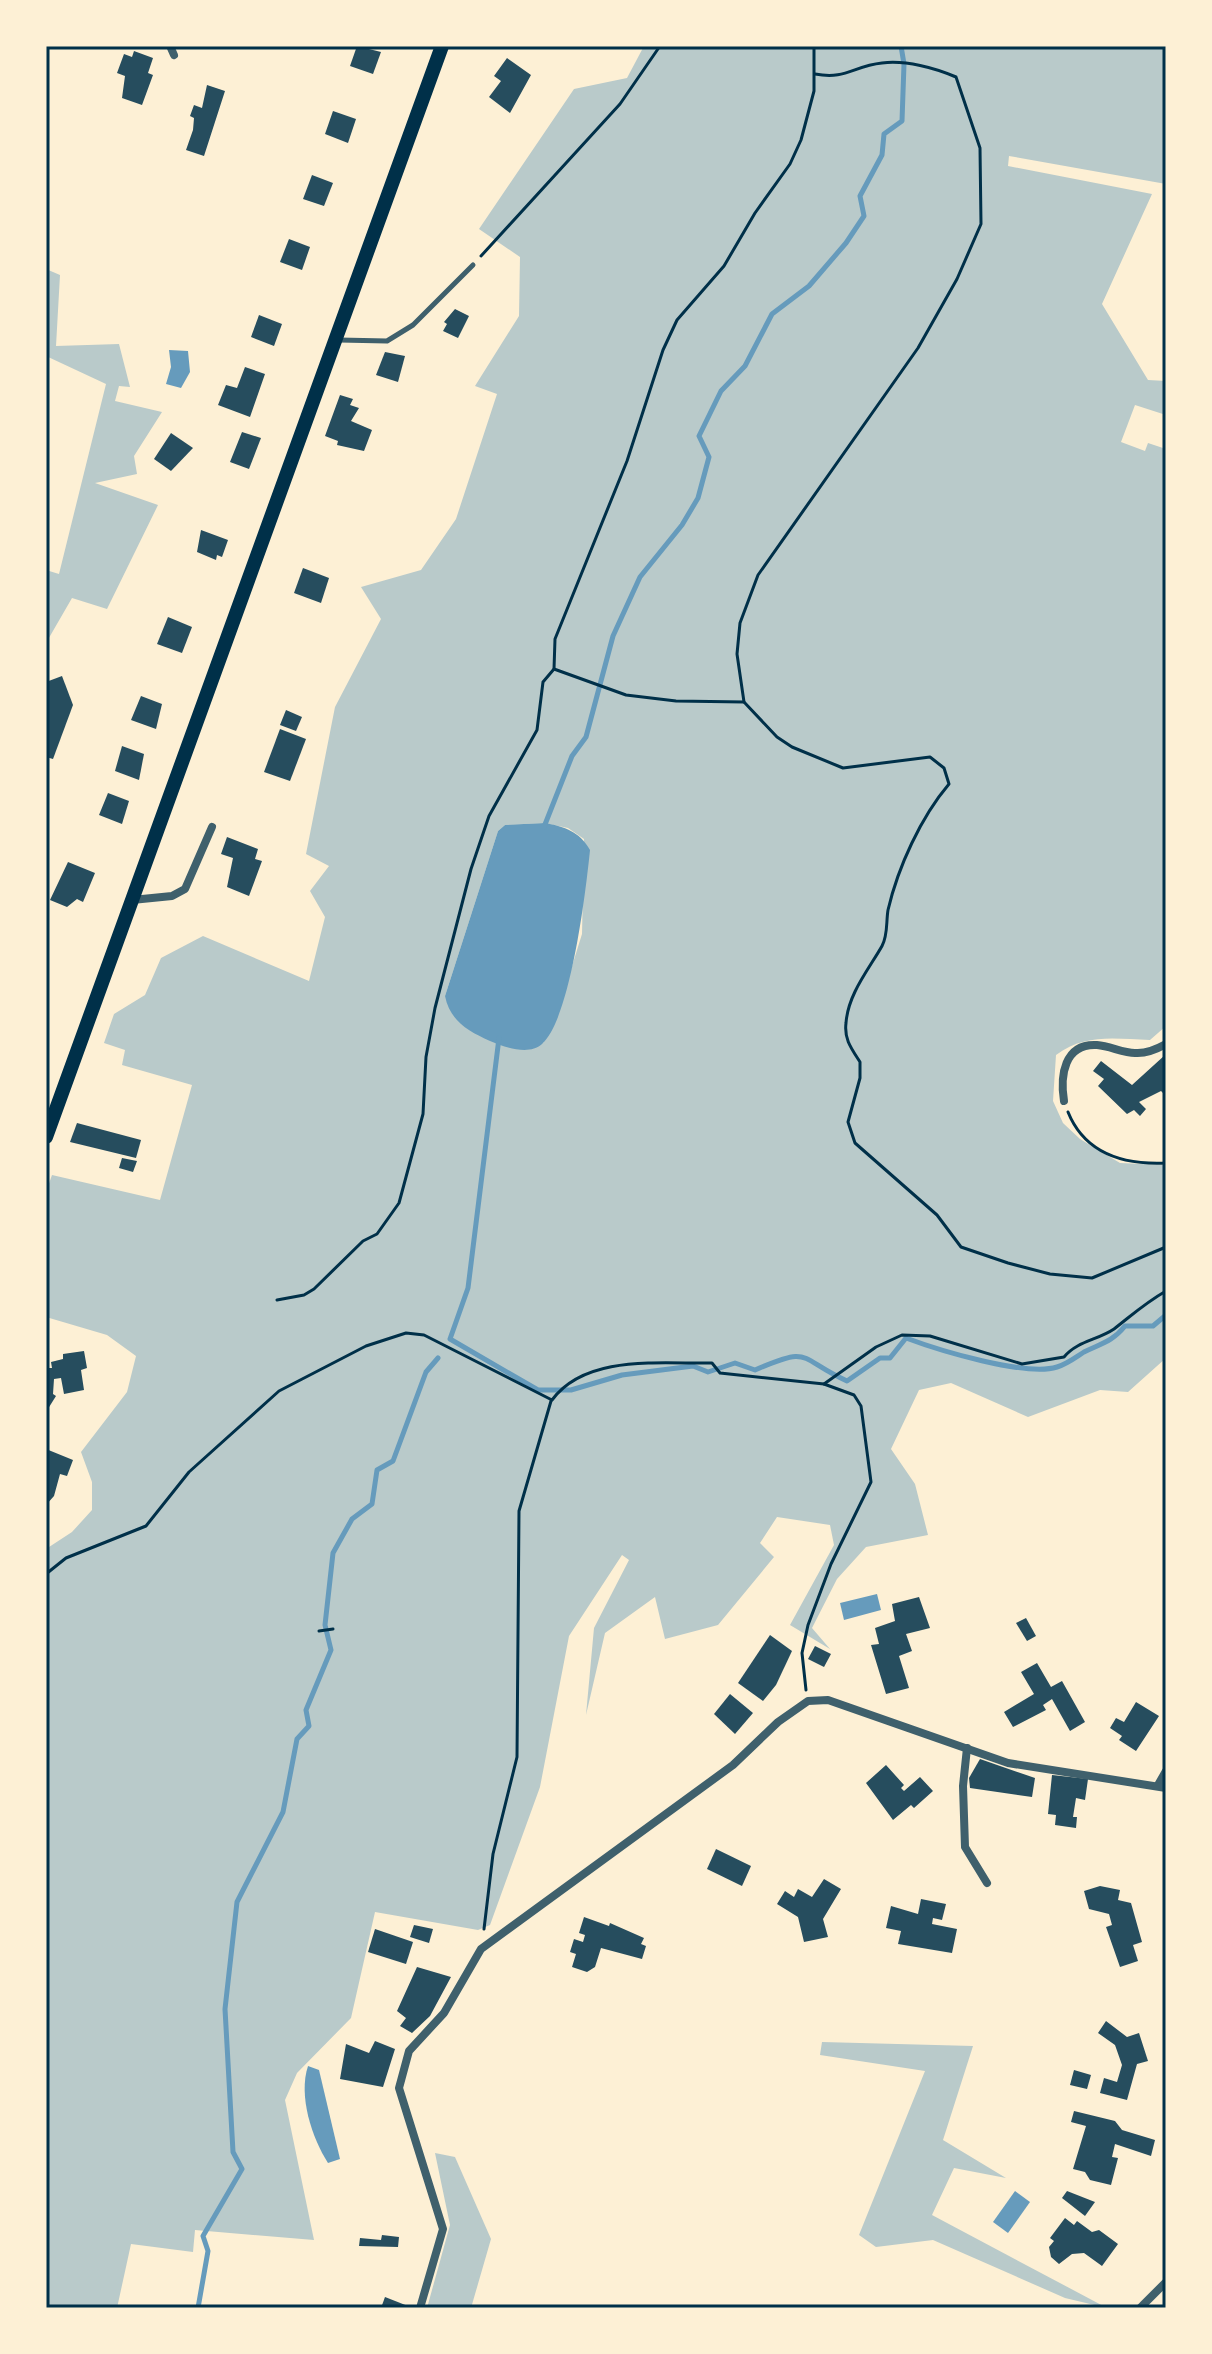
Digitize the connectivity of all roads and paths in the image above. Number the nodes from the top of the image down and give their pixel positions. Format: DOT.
graph roads {
  1 [pos="442,46"];
  2 [pos="660,46"];
  3 [pos="814,46"];
  4 [pos="815,74"];
  5 [pos="473,265"];
  6 [pos="336,341"];
  7 [pos="554,669"];
  8 [pos="744,702"];
  9 [pos="212,827"];
  10 [pos="132,900"];
  11 [pos="1166,1044"];
  12 [pos="1064,1101"];
  13 [pos="46,1137"];
  14 [pos="1166,1163"];
  15 [pos="1166,1247"];
  16 [pos="1166,1291"];
  17 [pos="277,1300"];
  18 [pos="824,1384"];
  19 [pos="552,1400"];
  20 [pos="46,1574"];
  21 [pos="333,1629"];
  22 [pos="319,1631"];
  23 [pos="808,1701"];
  24 [pos="967,1748"];
  25 [pos="1166,1771"];
  26 [pos="1162,1786"];
  27 [pos="987,1883"];
  28 [pos="481,1949"];
  29 [pos="1166,2282"];
  30 [pos="420,2308"];
  31 [pos="1140,2308"];
  1 -- 6 [label="main road"];
  2 -- 5 [label="path"];
  3 -- 4 [label="path"];
  4 -- 7 [label="path"];
  4 -- 8 [label="path"];
  5 -- 6 [label="lane"];
  6 -- 10 [label="main road"];
  7 -- 8 [label="path"];
  7 -- 17 [label="path"];
  8 -- 15 [label="path"];
  9 -- 10 [label="street"];
  10 -- 13 [label="main road"];
  11 -- 12 [label="street"];
  12 -- 14 [label="path"];
  16 -- 18 [label="path"];
  18 -- 19 [label="path"];
  18 -- 23 [label="path"];
  19 -- 20 [label="path"];
  19 -- 28 [label="path"];
  21 -- 22 [label="path"];
  23 -- 24 [label="street"];
  23 -- 28 [label="street"];
  24 -- 26 [label="street"];
  24 -- 27 [label="street"];
  25 -- 26 [label="street"];
  28 -- 30 [label="street"];
  29 -- 31 [label="street"];
}
